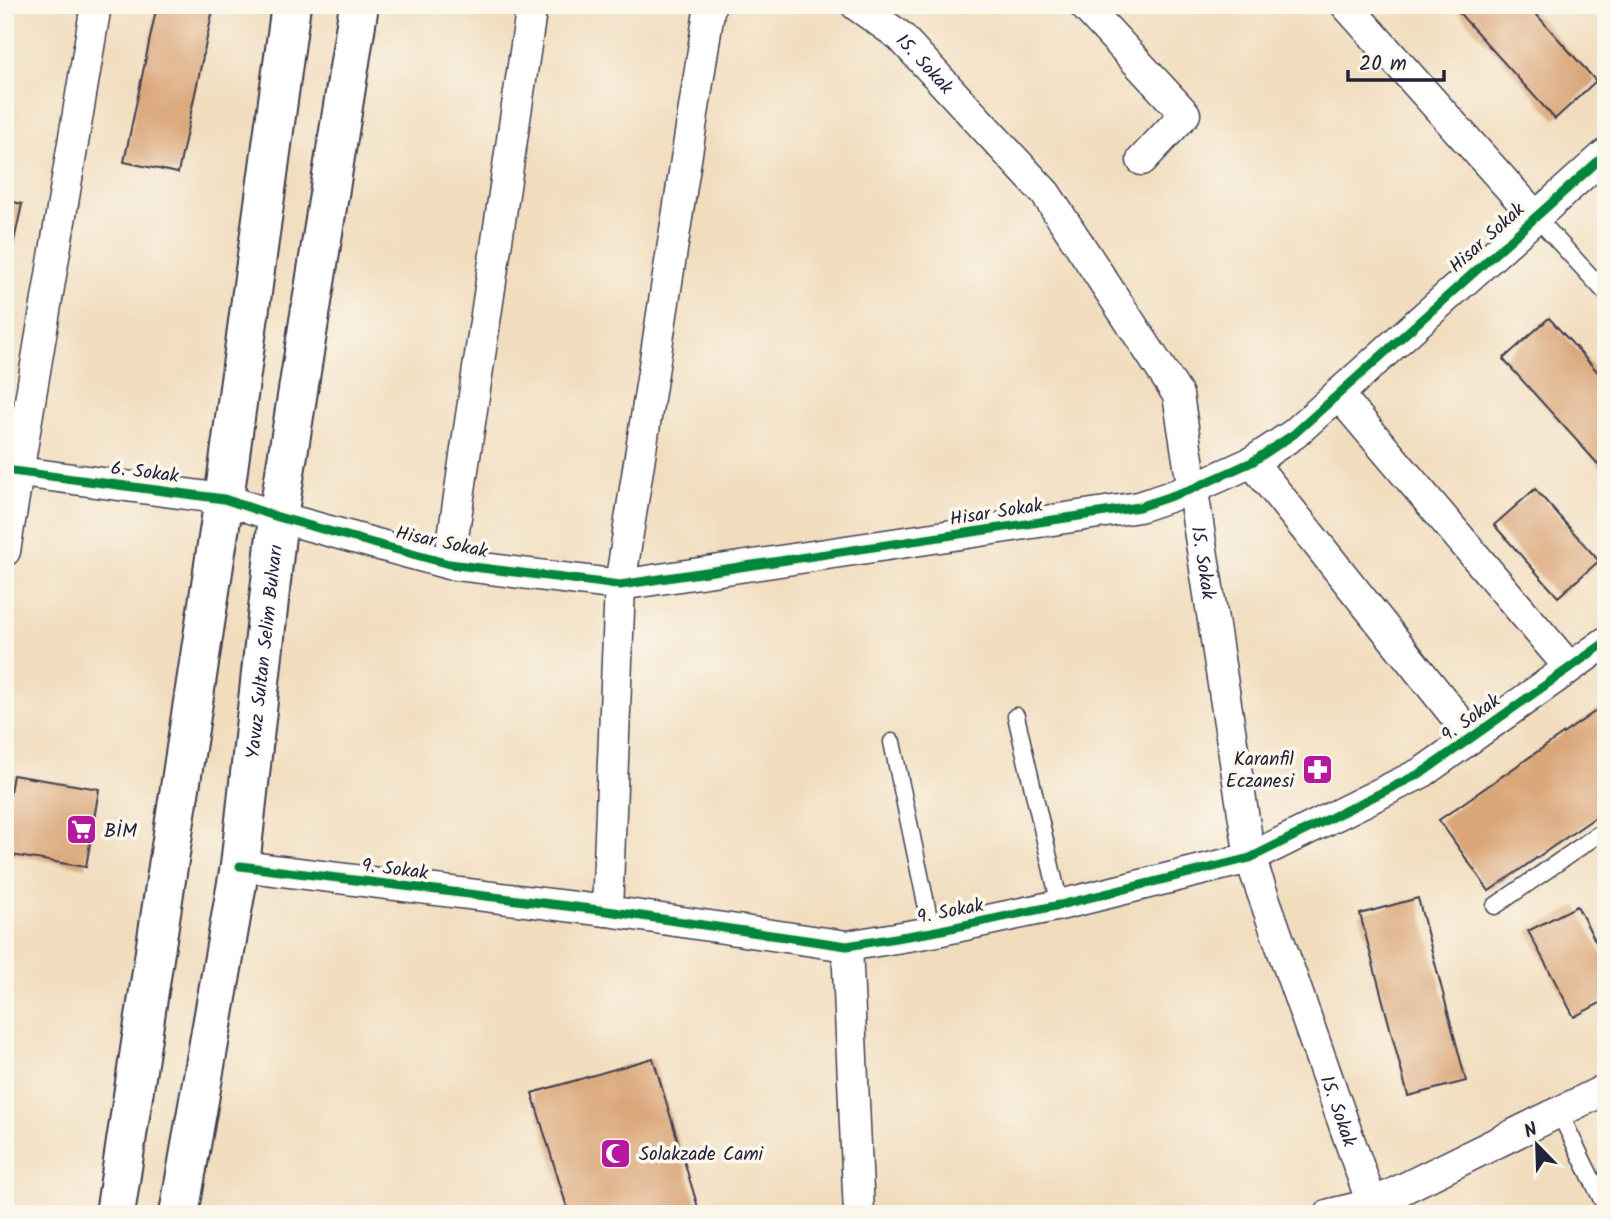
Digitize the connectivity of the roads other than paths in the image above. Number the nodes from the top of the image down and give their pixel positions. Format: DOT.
graph roads {
  1 [pos="96,5"];
  2 [pos="291,5"];
  3 [pos="359,5"];
  4 [pos="532,5"];
  5 [pos="710,5"];
  6 [pos="856,5"];
  7 [pos="1084,5"];
  8 [pos="1346,5"];
  9 [pos="1606,154"];
  10 [pos="1142,160"];
  11 [pos="1535,216"];
  12 [pos="1606,293"];
  13 [pos="1338,394"];
  14 [pos="1252,462"];
  15 [pos="12,471"];
  16 [pos="1192,489"];
  17 [pos="224,499"];
  18 [pos="278,516"];
  19 [pos="5,551"];
  20 [pos="449,564"];
  21 [pos="620,585"];
  22 [pos="1606,642"];
  23 [pos="1569,667"];
  24 [pos="1016,716"];
  25 [pos="1472,737"];
  26 [pos="892,742"];
  27 [pos="1606,829"];
  28 [pos="1250,858"];
  29 [pos="240,866"];
  30 [pos="1060,905"];
  31 [pos="1495,906"];
  32 [pos="607,911"];
  33 [pos="932,932"];
  34 [pos="847,946"];
  35 [pos="1606,1089"];
  36 [pos="1559,1112"];
  37 [pos="1606,1208"];
  38 [pos="1375,1209"];
  39 [pos="115,1214"];
  40 [pos="179,1214"];
  41 [pos="859,1214"];
  42 [pos="1329,1214"];
  1 -- 15 [label="street"];
  2 -- 17 [label="main road"];
  3 -- 18 [label="main road, Yavuz Sultan Selim Bulvarı"];
  4 -- 20 [label="street"];
  5 -- 21 [label="street"];
  6 -- 16 [label="street, 15. Sokak"];
  7 -- 10 [label="street"];
  8 -- 11 [label="street"];
  9 -- 11 [label="street, Hisar Sokak"];
  11 -- 12 [label="lane"];
  11 -- 13 [label="street, Hisar Sokak"];
  13 -- 14 [label="street, Hisar Sokak"];
  13 -- 23 [label="street"];
  14 -- 16 [label="street, Hisar Sokak"];
  14 -- 25 [label="street"];
  15 -- 17 [label="street, 6. Sokak"];
  15 -- 19 [label="street"];
  16 -- 21 [label="street, Hisar Sokak"];
  16 -- 28 [label="street, 15. Sokak"];
  17 -- 18 [label="street, 6. Sokak"];
  17 -- 39 [label="main road"];
  18 -- 20 [label="street, Hisar Sokak"];
  18 -- 29 [label="main road, Yavuz Sultan Selim Bulvarı"];
  20 -- 21 [label="street, Hisar Sokak"];
  21 -- 32 [label="street"];
  22 -- 23 [label="street, 9. Sokak"];
  23 -- 25 [label="street, 9. Sokak"];
  24 -- 30 [label="lane"];
  25 -- 28 [label="street, 9. Sokak"];
  26 -- 33 [label="lane"];
  27 -- 31 [label="lane"];
  28 -- 30 [label="street, 9. Sokak"];
  28 -- 38 [label="street, 15. Sokak"];
  29 -- 32 [label="street, 9. Sokak"];
  29 -- 40 [label="main road, Yavuz Sultan Selim Bulvarı"];
  30 -- 33 [label="street, 9. Sokak"];
  32 -- 34 [label="street, 9. Sokak"];
  33 -- 34 [label="street, 9. Sokak"];
  34 -- 41 [label="street"];
  35 -- 36 [label="street"];
  36 -- 37 [label="lane"];
  36 -- 38 [label="street"];
  38 -- 42 [label="street"];
}
